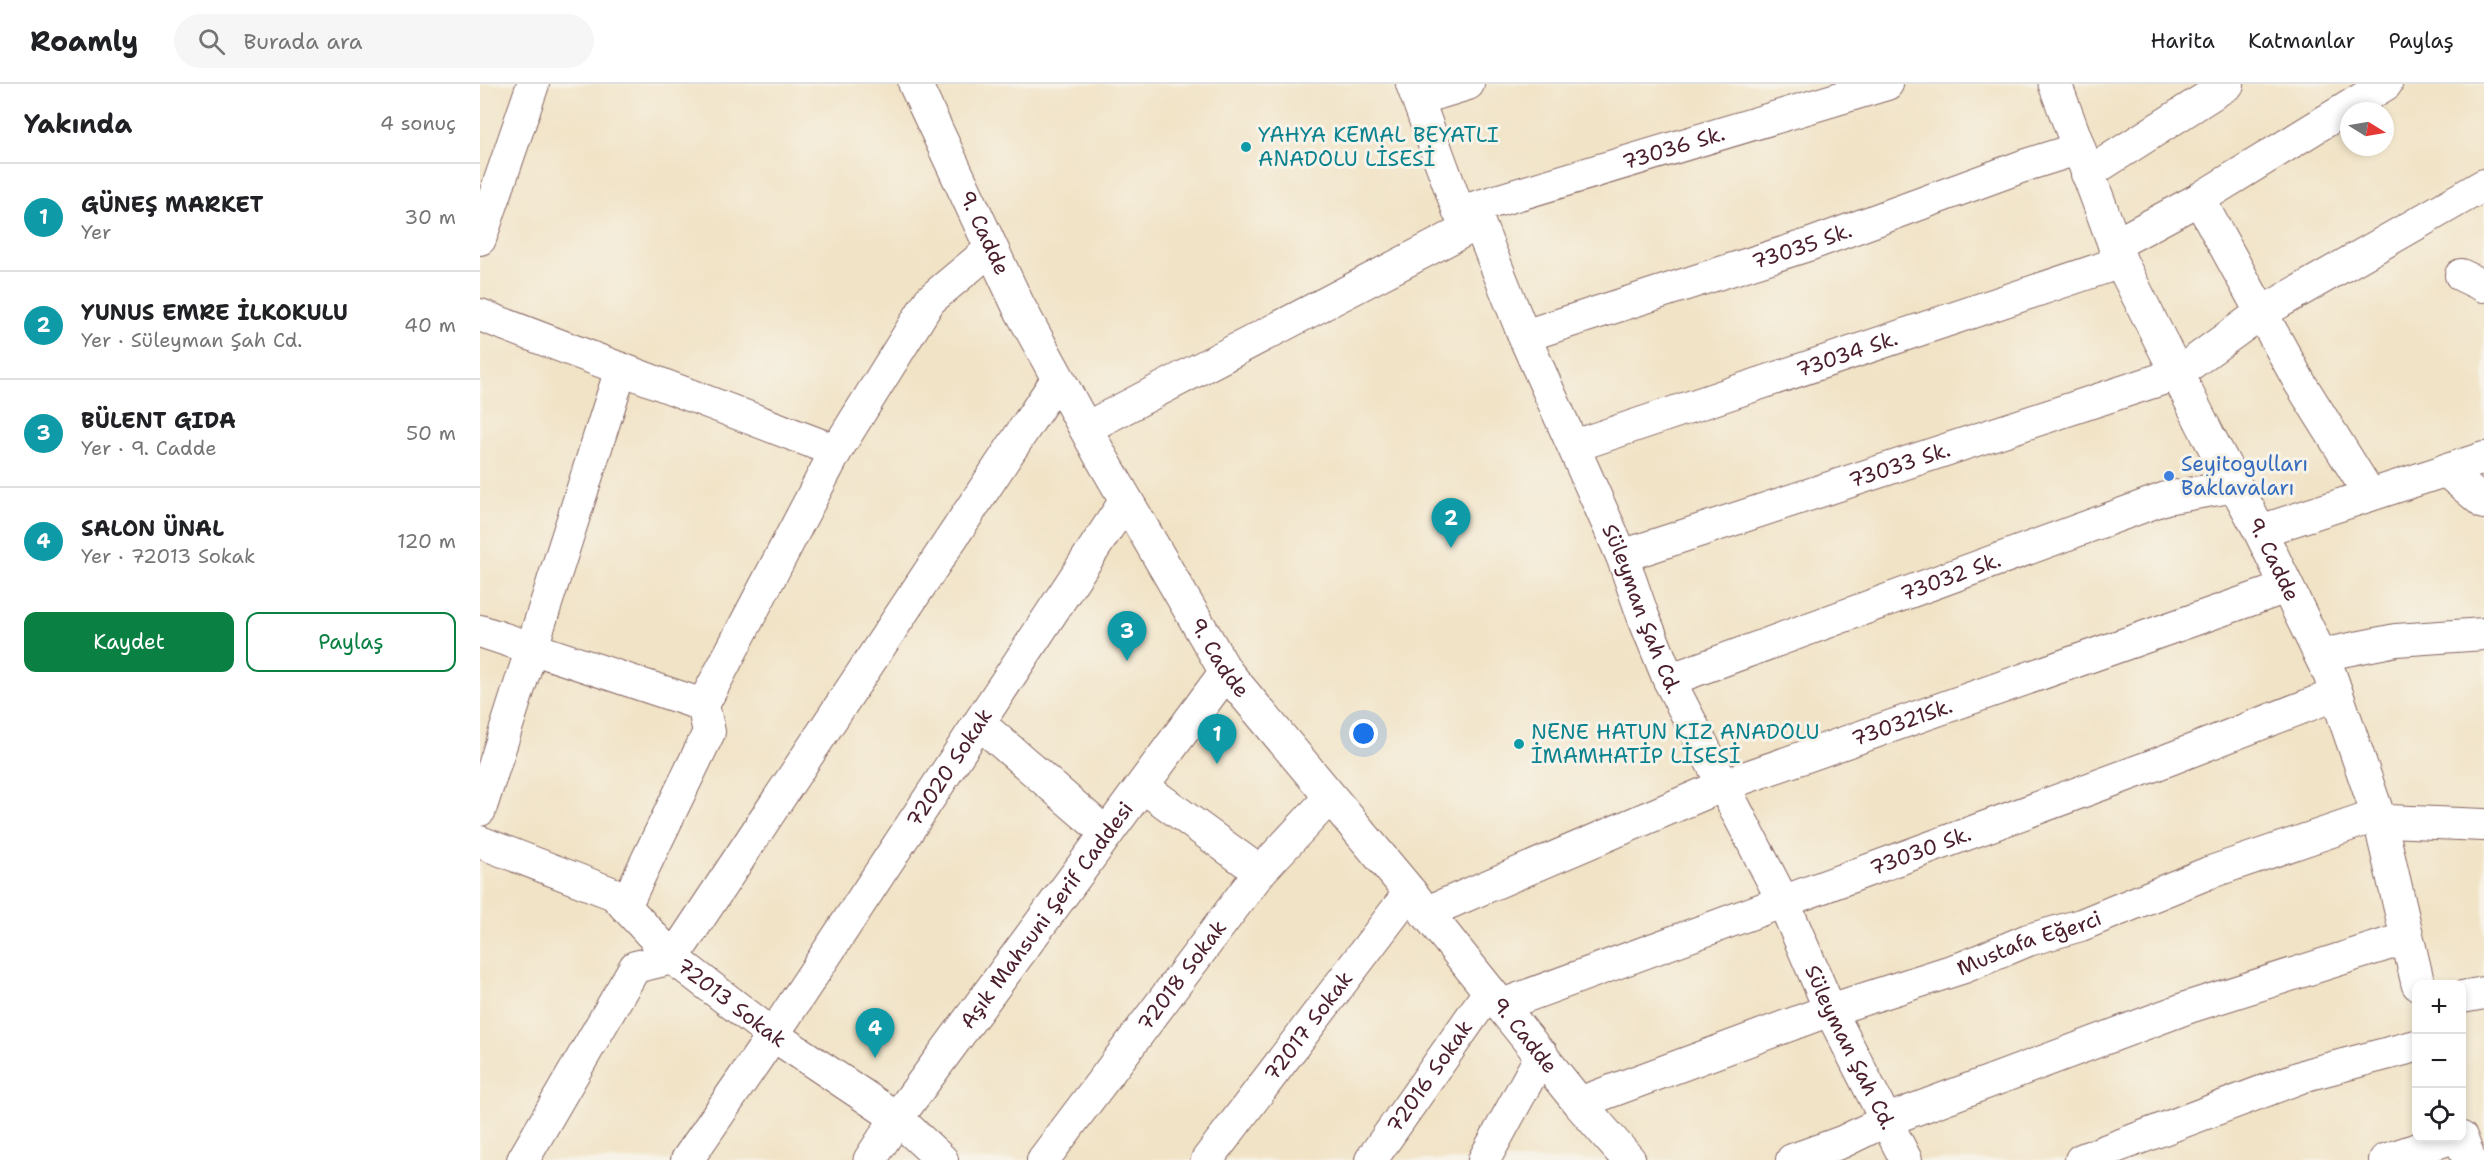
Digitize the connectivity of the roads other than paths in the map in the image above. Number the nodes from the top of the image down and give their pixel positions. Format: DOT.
graph roads {
  1 [pos="533,84"];
  2 [pos="915,84"];
  3 [pos="1468,84"];
  4 [pos="1887,84"];
  5 [pos="2055,84"];
  6 [pos="2228,84"];
  7 [pos="2386,84"];
  8 [pos="1416,92"];
  9 [pos="2082,161"];
  10 [pos="2484,184"];
  11 [pos="2199,200"];
  12 [pos="1469,217"];
  13 [pos="480,238"];
  14 [pos="991,249"];
  15 [pos="2117,253"];
  16 [pos="2261,313"];
  17 [pos="480,315"];
  18 [pos="1524,336"];
  19 [pos="621,369"];
  20 [pos="2177,374"];
  21 [pos="1058,378"];
  22 [pos="1086,428"];
  23 [pos="1574,446"];
  24 [pos="836,451"];
  25 [pos="2484,459"];
  26 [pos="2445,470"];
  27 [pos="2236,486"];
  28 [pos="2370,495"];
  29 [pos="1126,500"];
  30 [pos="2484,503"];
  31 [pos="2260,531"];
  32 [pos="1622,556"];
  33 [pos="2288,587"];
  34 [pos="480,631"];
  35 [pos="2484,634"];
  36 [pos="530,647"];
  37 [pos="2321,655"];
  38 [pos="1226,672"];
  39 [pos="1669,680"];
  40 [pos="2337,694"];
  41 [pos="703,705"];
  42 [pos="979,723"];
  43 [pos="1724,784"];
  44 [pos="1142,786"];
  45 [pos="1330,797"];
  46 [pos="480,810"];
  47 [pos="2380,820"];
  48 [pos="2484,825"];
  49 [pos="1107,834"];
  50 [pos="480,842"];
  51 [pos="1260,872"];
  52 [pos="1417,902"];
  53 [pos="1784,903"];
  54 [pos="625,906"];
  55 [pos="2408,938"];
  56 [pos="673,958"];
  57 [pos="2417,980"];
  58 [pos="2484,993"];
  59 [pos="2466,996"];
  60 [pos="1496,999"];
  61 [pos="1830,1010"];
  62 [pos="773,1035"];
  63 [pos="2412,1047"];
  64 [pos="1542,1054"];
  65 [pos="1580,1102"];
  66 [pos="897,1119"];
  67 [pos="1887,1120"];
  68 [pos="2437,1142"];
  69 [pos="2463,1142"];
  70 [pos="523,1160"];
  71 [pos="687,1160"];
  72 [pos="870,1160"];
  73 [pos="942,1160"];
  74 [pos="1043,1160"];
  75 [pos="1207,1160"];
  76 [pos="1371,1160"];
  77 [pos="1484,1160"];
  78 [pos="1629,1160"];
  79 [pos="1792,1160"];
  80 [pos="1906,1160"];
  81 [pos="2081,1160"];
  82 [pos="2385,1160"];
  83 [pos="2469,1160"];
  1 -- 13 [label="street"];
  2 -- 14 [label="street, 9. Cadde"];
  3 -- 8 [label="street"];
  4 -- 12 [label="street, 73036 Sk."];
  5 -- 9 [label="street, 9. Cadde"];
  6 -- 9 [label="street, 73035 Sk."];
  7 -- 11 [label="street, 73034 Sk."];
  8 -- 12 [label="street, Süleyman Şah Cd."];
  9 -- 15 [label="street, 9. Cadde"];
  9 -- 18 [label="street, 73035 Sk."];
  10 -- 16 [label="street, 73033 Sk."];
  11 -- 15 [label="street, 73034 Sk."];
  11 -- 16 [label="street"];
  12 -- 18 [label="street, Süleyman Şah Cd."];
  12 -- 22 [label="street, 73036 Sk."];
  14 -- 21 [label="street, 9. Cadde"];
  14 -- 24 [label="street"];
  15 -- 20 [label="street, 9. Cadde"];
  15 -- 23 [label="street, 73034 Sk."];
  16 -- 20 [label="street, 73033 Sk."];
  16 -- 28 [label="street"];
  17 -- 19 [label="street"];
  18 -- 23 [label="street, Süleyman Şah Cd."];
  19 -- 24 [label="street"];
  19 -- 36 [label="street"];
  20 -- 27 [label="street, 9. Cadde"];
  20 -- 32 [label="street, 73033 Sk."];
  21 -- 22 [label="street, 9. Cadde"];
  21 -- 56 [label="street"];
  22 -- 29 [label="street, 9. Cadde"];
  23 -- 32 [label="street, Süleyman Şah Cd."];
  24 -- 41 [label="street"];
  25 -- 26 [label="street"];
  26 -- 28 [label="street"];
  26 -- 30 [label="street"];
  27 -- 31 [label="street, 9. Cadde"];
  27 -- 39 [label="street, 73032 Sk."];
  28 -- 31 [label="street"];
  29 -- 38 [label="street, 9. Cadde"];
  29 -- 42 [label="street, 72020 Sokak"];
  31 -- 33 [label="street, 9. Cadde"];
  32 -- 39 [label="street, Süleyman Şah Cd."];
  33 -- 37 [label="street, 9. Cadde"];
  33 -- 43 [label="street, 730321Sk."];
  34 -- 36 [label="street"];
  35 -- 37 [label="street"];
  36 -- 41 [label="street"];
  36 -- 46 [label="street"];
  37 -- 40 [label="street, 9. Cadde"];
  38 -- 44 [label="street, Aşık Mahsuni Şerif Caddesi"];
  38 -- 45 [label="street, 9. Cadde"];
  39 -- 43 [label="street, Süleyman Şah Cd."];
  40 -- 47 [label="street, 9. Cadde"];
  40 -- 53 [label="street, 73030 Sk."];
  41 -- 54 [label="street"];
  42 -- 49 [label="street"];
  42 -- 62 [label="street, 72020 Sokak"];
  43 -- 52 [label="street, 730321Sk."];
  43 -- 53 [label="street, Süleyman Şah Cd."];
  44 -- 49 [label="street, Aşık Mahsuni Şerif Caddesi"];
  44 -- 51 [label="street"];
  45 -- 51 [label="street, 72018 Sokak"];
  45 -- 52 [label="street, 9. Cadde"];
  47 -- 48 [label="street, Mustafa Eğerci"];
  47 -- 55 [label="street, 9. Cadde"];
  47 -- 61 [label="street, Mustafa Eğerci"];
  49 -- 66 [label="street, Aşık Mahsuni Şerif Caddesi"];
  50 -- 54 [label="street"];
  51 -- 74 [label="street, 72018 Sokak"];
  52 -- 60 [label="street, 9. Cadde"];
  52 -- 75 [label="street, 72017 Sokak"];
  53 -- 60 [label="street, 73030 Sk."];
  53 -- 61 [label="street, Süleyman Şah Cd."];
  54 -- 56 [label="street"];
  55 -- 57 [label="street, 9. Cadde"];
  55 -- 67 [label="street"];
  56 -- 62 [label="street, 72013 Sokak"];
  56 -- 70 [label="street, 72013 Sokak"];
  58 -- 59 [label="street"];
  60 -- 64 [label="street, 9. Cadde"];
  60 -- 76 [label="street, 72016 Sokak"];
  61 -- 65 [label="street, Mustafa Eğerci"];
  61 -- 67 [label="street, Süleyman Şah Cd."];
  62 -- 66 [label="street, 72013 Sokak"];
  62 -- 71 [label="street, 72020 Sokak"];
  63 -- 81 [label="street"];
  64 -- 65 [label="street, 9. Cadde"];
  64 -- 77 [label="street"];
  65 -- 78 [label="street, 9. Cadde"];
  66 -- 72 [label="street, Aşık Mahsuni Şerif Caddesi"];
  66 -- 73 [label="street, 72013 Sokak"];
  67 -- 79 [label="street"];
  67 -- 80 [label="street, Süleyman Şah Cd."];
  68 -- 82 [label="street"];
  69 -- 83 [label="street"];
}
